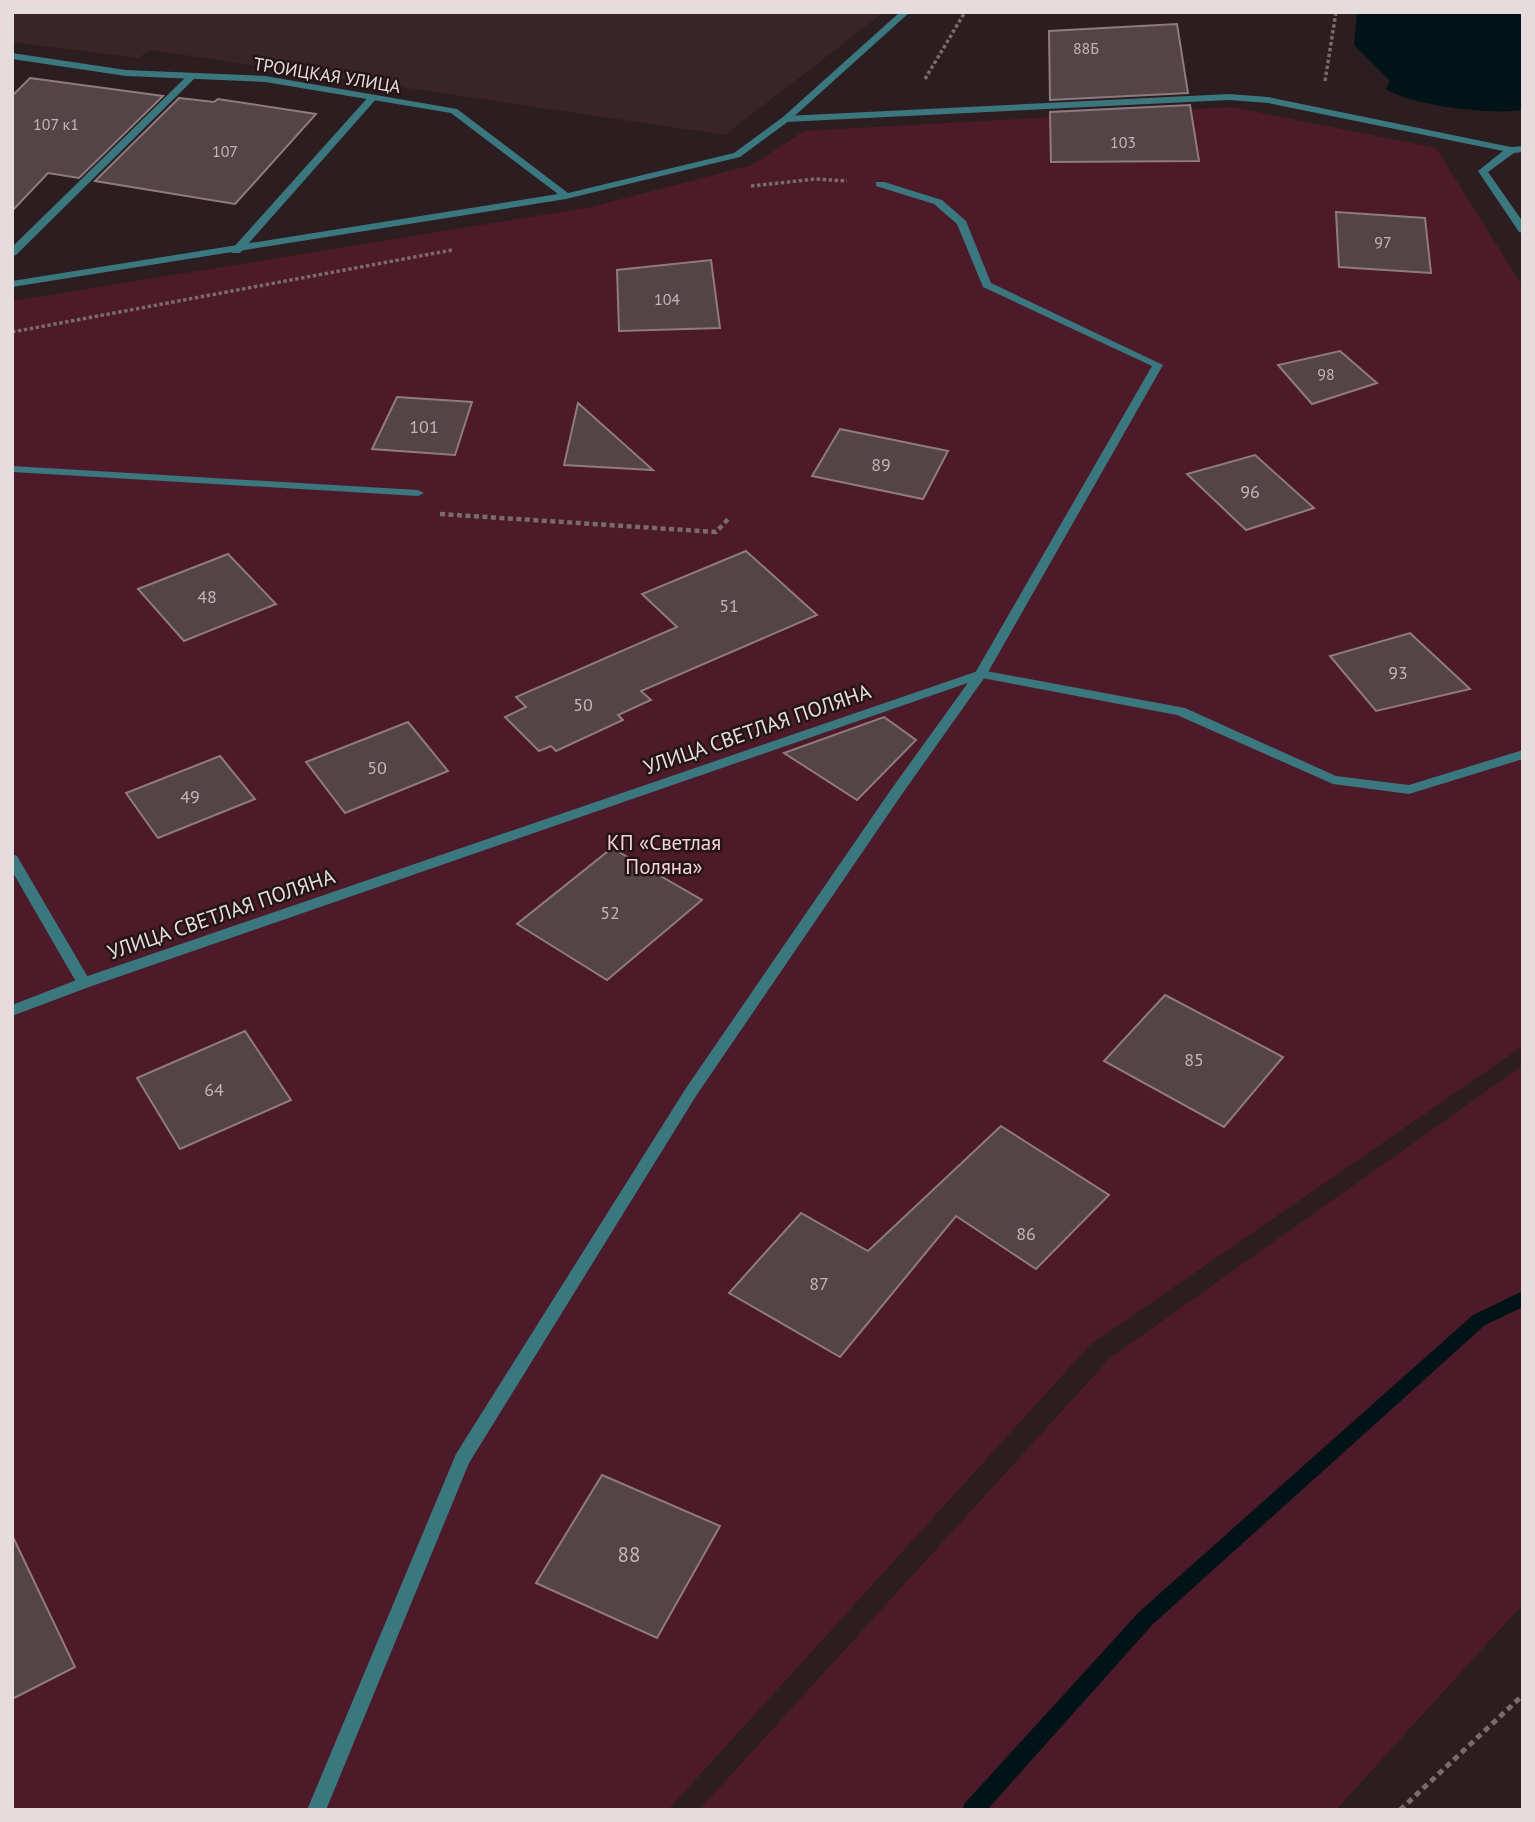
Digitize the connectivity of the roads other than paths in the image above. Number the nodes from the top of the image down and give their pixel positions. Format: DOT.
graph roads {
  1 [pos="906,12"];
  2 [pos="12,57"];
  3 [pos="192,76"];
  4 [pos="373,97"];
  5 [pos="786,118"];
  6 [pos="1523,149"];
  7 [pos="1510,150"];
  8 [pos="880,184"];
  9 [pos="566,196"];
  10 [pos="1523,230"];
  11 [pos="236,251"];
  12 [pos="12,253"];
  13 [pos="12,284"];
  14 [pos="12,469"];
  15 [pos="418,494"];
  16 [pos="981,674"];
  17 [pos="1523,754"];
  18 [pos="12,859"];
  19 [pos="84,983"];
  20 [pos="12,1011"];
  21 [pos="316,1810"];
  1 -- 5 [label="street"];
  2 -- 3 [label="street, ТРОИЦКАЯ УЛИЦА"];
  3 -- 4 [label="street, ТРОИЦКАЯ УЛИЦА"];
  3 -- 12 [label="street"];
  4 -- 9 [label="street, ТРОИЦКАЯ УЛИЦА"];
  4 -- 11 [label="street"];
  5 -- 7 [label="street"];
  5 -- 9 [label="street"];
  6 -- 7 [label="street"];
  7 -- 10 [label="street"];
  8 -- 16 [label="street"];
  9 -- 11 [label="street"];
  11 -- 13 [label="street"];
  14 -- 15 [label="street"];
  16 -- 17 [label="street, УЛИЦА СВЕТЛАЯ ПОЛЯНА"];
  16 -- 19 [label="street, УЛИЦА СВЕТЛАЯ ПОЛЯНА"];
  16 -- 21 [label="street"];
  18 -- 19 [label="street"];
  19 -- 20 [label="street, УЛИЦА СВЕТЛАЯ ПОЛЯНА"];
}
